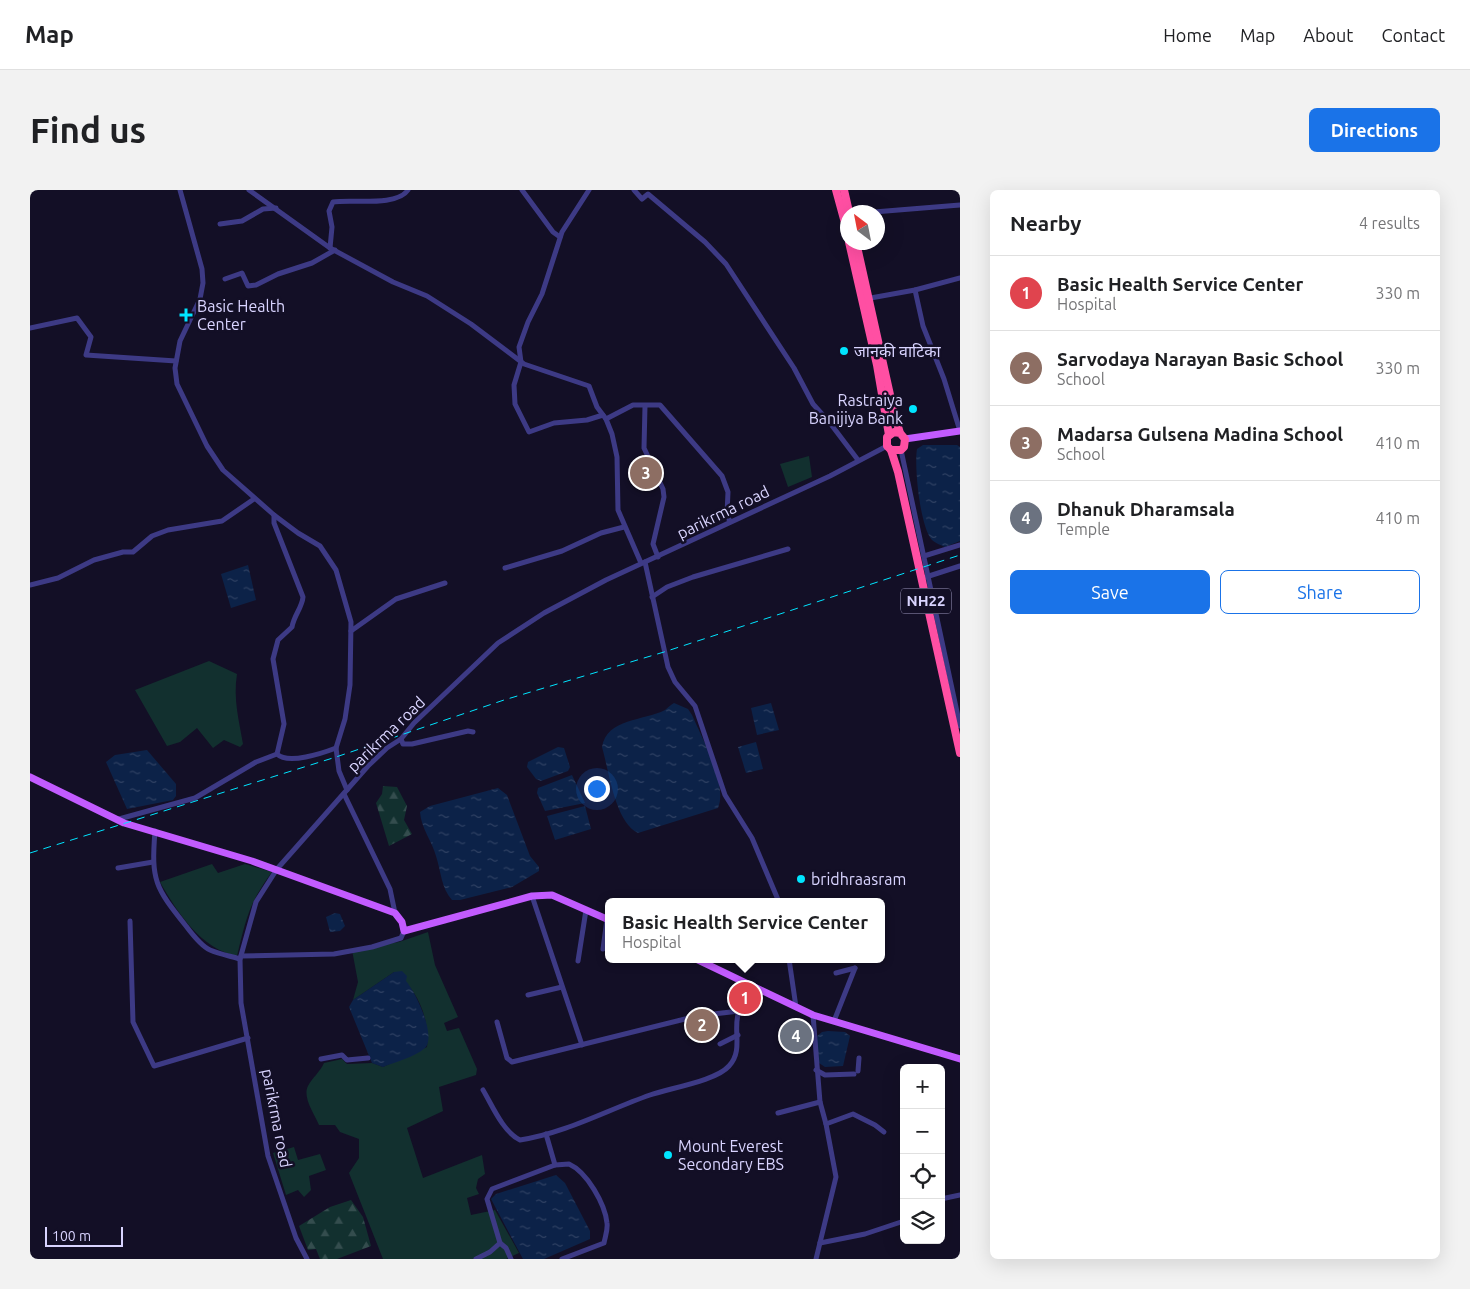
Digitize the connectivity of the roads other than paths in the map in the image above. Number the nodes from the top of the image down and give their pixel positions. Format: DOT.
graph roads {
  1 [pos="180,190"];
  2 [pos="249,190"];
  3 [pos="408,190"];
  4 [pos="522,190"];
  5 [pos="588,190"];
  6 [pos="634,190"];
  7 [pos="836,190"];
  8 [pos="844,190"];
  9 [pos="843,205"];
  10 [pos="846,205"];
  11 [pos="960,205"];
  12 [pos="276,208"];
  13 [pos="885,211"];
  14 [pos="220,224"];
  15 [pos="560,237"];
  16 [pos="333,249"];
  17 [pos="851,250"];
  18 [pos="857,250"];
  19 [pos="960,278"];
  20 [pos="225,279"];
  21 [pos="915,290"];
  22 [pos="866,299"];
  23 [pos="30,328"];
  24 [pos="176,360"];
  25 [pos="521,362"];
  26 [pos="645,406"];
  27 [pos="605,417"];
  28 [pos="960,431"];
  29 [pos="889,435"];
  30 [pos="903,436"];
  31 [pos="889,448"];
  32 [pos="901,450"];
  33 [pos="858,460"];
  34 [pos="254,499"];
  35 [pos="274,515"];
  36 [pos="730,522"];
  37 [pos="624,527"];
  38 [pos="960,544"];
  39 [pos="788,549"];
  40 [pos="924,556"];
  41 [pos="658,557"];
  42 [pos="643,563"];
  43 [pos="960,566"];
  44 [pos="505,568"];
  45 [pos="925,578"];
  46 [pos="445,583"];
  47 [pos="30,585"];
  48 [pos="652,597"];
  49 [pos="351,631"];
  50 [pos="958,704"];
  51 [pos="960,726"];
  52 [pos="473,732"];
  53 [pos="401,739"];
  54 [pos="336,748"];
  55 [pos="277,754"];
  56 [pos="960,754"];
  57 [pos="30,777"];
  58 [pos="345,792"];
  59 [pos="119,819"];
  60 [pos="155,831"];
  61 [pos="153,862"];
  62 [pos="118,868"];
  63 [pos="277,869"];
  64 [pos="532,896"];
  65 [pos="777,898"];
  66 [pos="586,910"];
  67 [pos="396,913"];
  68 [pos="605,919"];
  69 [pos="130,920"];
  70 [pos="404,931"];
  71 [pos="605,937"];
  72 [pos="603,948"];
  73 [pos="240,958"];
  74 [pos="578,961"];
  75 [pos="705,963"];
  76 [pos="790,963"];
  77 [pos="836,973"];
  78 [pos="562,987"];
  79 [pos="760,989"];
  80 [pos="528,995"];
  81 [pos="796,1007"];
  82 [pos="739,1011"];
  83 [pos="813,1015"];
  84 [pos="834,1021"];
  85 [pos="497,1022"];
  86 [pos="738,1035"];
  87 [pos="248,1038"];
  88 [pos="720,1044"];
  89 [pos="582,1045"];
  90 [pos="368,1058"];
  91 [pos="859,1058"];
  92 [pos="960,1059"];
  93 [pos="321,1060"];
  94 [pos="816,1070"];
  95 [pos="484,1090"];
  96 [pos="820,1102"];
  97 [pos="778,1113"];
  98 [pos="826,1124"];
  99 [pos="884,1132"];
  100 [pos="546,1134"];
  101 [pos="555,1166"];
  102 [pos="960,1195"];
  103 [pos="945,1198"];
  104 [pos="900,1222"];
  105 [pos="500,1243"];
  106 [pos="820,1243"];
  107 [pos="307,1259"];
  108 [pos="476,1259"];
  109 [pos="511,1259"];
  110 [pos="562,1259"];
  111 [pos="816,1259"];
  1 -- 24 [label="street"];
  2 -- 12 [label="street"];
  3 -- 16 [label="street"];
  4 -- 15 [label="street"];
  5 -- 15 [label="street"];
  6 -- 33 [label="street"];
  7 -- 9 [label="highway"];
  8 -- 10 [label="highway"];
  11 -- 13 [label="street"];
  12 -- 14 [label="street"];
  12 -- 16 [label="street"];
  15 -- 25 [label="street"];
  16 -- 20 [label="street"];
  16 -- 25 [label="street"];
  17 -- 22 [label="highway, NH22"];
  18 -- 22 [label="highway, NH22"];
  19 -- 21 [label="street"];
  21 -- 22 [label="street"];
  21 -- 28 [label="street"];
  22 -- 29 [label="highway, NH22"];
  22 -- 30 [label="highway, NH22"];
  23 -- 24 [label="street"];
  24 -- 34 [label="street"];
  25 -- 27 [label="street"];
  25 -- 27 [label="street"];
  26 -- 27 [label="street"];
  26 -- 36 [label="street"];
  26 -- 41 [label="street"];
  27 -- 37 [label="street"];
  28 -- 30 [label="main road"];
  29 -- 30 [label="highway"];
  29 -- 31 [label="highway, NH22"];
  30 -- 32 [label="highway"];
  31 -- 32 [label="highway"];
  31 -- 33 [label="street, parikrma road"];
  31 -- 45 [label="highway, NH22"];
  32 -- 40 [label="street, NH22"];
  33 -- 36 [label="street, parikrma road"];
  34 -- 35 [label="street"];
  34 -- 47 [label="street"];
  35 -- 49 [label="street"];
  35 -- 55 [label="street"];
  36 -- 41 [label="street, parikrma road"];
  37 -- 42 [label="street"];
  37 -- 44 [label="street"];
  38 -- 40 [label="street"];
  39 -- 48 [label="street"];
  40 -- 45 [label="street, NH22"];
  41 -- 42 [label="street, parikrma road"];
  42 -- 48 [label="street"];
  42 -- 53 [label="street, parikrma road"];
  43 -- 45 [label="street"];
  45 -- 50 [label="street, NH22"];
  45 -- 56 [label="highway, NH22"];
  46 -- 49 [label="street"];
  48 -- 65 [label="street"];
  49 -- 54 [label="street"];
  50 -- 51 [label="street, NH22"];
  52 -- 53 [label="street"];
  53 -- 58 [label="street, parikrma road"];
  54 -- 55 [label="street"];
  54 -- 58 [label="street"];
  55 -- 59 [label="street"];
  57 -- 59 [label="main road"];
  58 -- 63 [label="street, parikrma road"];
  58 -- 67 [label="street"];
  59 -- 60 [label="main road"];
  60 -- 61 [label="street"];
  60 -- 63 [label="main road"];
  61 -- 62 [label="street"];
  61 -- 73 [label="street"];
  63 -- 67 [label="main road"];
  63 -- 73 [label="street, parikrma road"];
  64 -- 66 [label="main road"];
  64 -- 70 [label="main road"];
  64 -- 78 [label="street"];
  66 -- 68 [label="main road"];
  66 -- 74 [label="street"];
  67 -- 70 [label="main road"];
  69 -- 87 [label="street"];
  70 -- 73 [label="street"];
  71 -- 72 [label="street"];
  73 -- 87 [label="street, parikrma road"];
  75 -- 79 [label="main road"];
  76 -- 81 [label="street"];
  77 -- 84 [label="street"];
  78 -- 80 [label="street"];
  78 -- 89 [label="street"];
  79 -- 81 [label="main road"];
  79 -- 82 [label="street"];
  81 -- 83 [label="main road"];
  82 -- 86 [label="street"];
  82 -- 89 [label="street"];
  83 -- 84 [label="main road"];
  83 -- 94 [label="street"];
  84 -- 92 [label="main road"];
  85 -- 89 [label="street"];
  86 -- 88 [label="street"];
  86 -- 100 [label="street"];
  87 -- 107 [label="street, parikrma road"];
  90 -- 93 [label="street"];
  91 -- 94 [label="street"];
  94 -- 96 [label="street"];
  95 -- 100 [label="street"];
  96 -- 97 [label="street"];
  96 -- 98 [label="street"];
  98 -- 99 [label="street"];
  98 -- 106 [label="street"];
  100 -- 101 [label="street"];
  101 -- 105 [label="street"];
  101 -- 110 [label="street"];
  102 -- 103 [label="street"];
  104 -- 106 [label="street"];
  105 -- 108 [label="street"];
  105 -- 109 [label="street"];
  106 -- 111 [label="street"];
}
